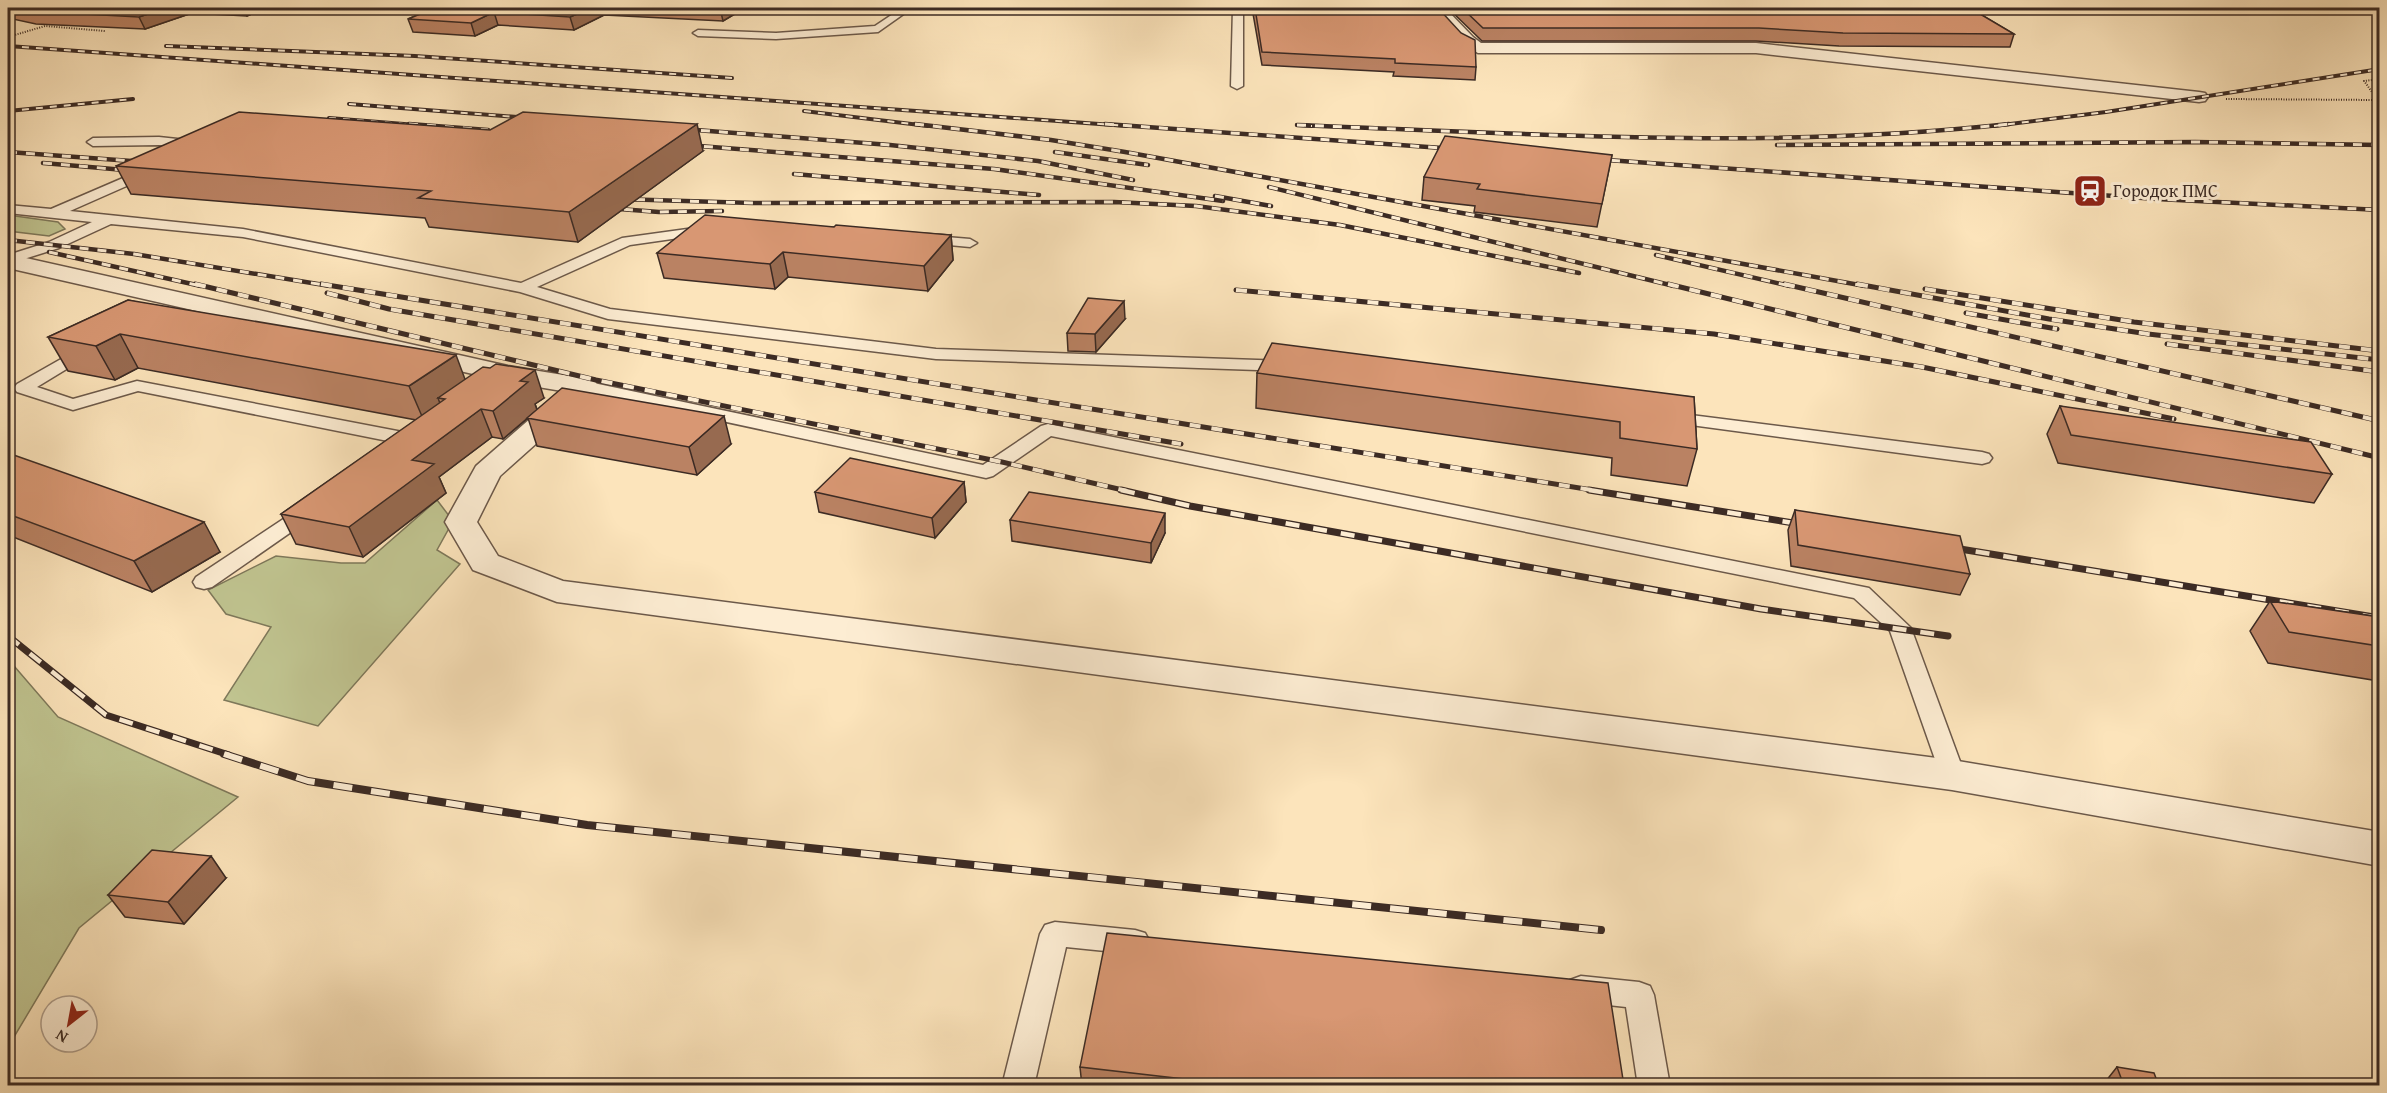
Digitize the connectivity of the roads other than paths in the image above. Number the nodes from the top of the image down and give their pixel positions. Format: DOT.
graph roads {
  1 [pos="907,8"];
  2 [pos="1238,8"];
  3 [pos="1437,8"];
  4 [pos="698,33"];
  5 [pos="1237,86"];
  6 [pos="2199,97"];
  7 [pos="93,142"];
  8 [pos="8,208"];
  9 [pos="55,213"];
  10 [pos="111,219"];
  11 [pos="727,227"];
  12 [pos="912,238"];
  13 [pos="970,243"];
  14 [pos="8,260"];
  15 [pos="523,288"];
  16 [pos="77,355"];
  17 [pos="1305,369"];
  18 [pos="584,386"];
  19 [pos="1650,414"];
  20 [pos="432,427"];
  21 [pos="412,440"];
  22 [pos="393,453"];
  23 [pos="1982,458"];
  24 [pos="323,501"];
  25 [pos="204,582"];
  26 [pos="1952,775"];
  27 [pos="2379,849"];
  28 [pos="1162,945"];
  29 [pos="1555,986"];
  30 [pos="1018,1086"];
  31 [pos="1654,1086"];
  1 -- 4 [label="lane"];
  2 -- 5 [label="lane"];
  3 -- 6 [label="street"];
  7 -- 9 [label="lane"];
  8 -- 9 [label="lane"];
  9 -- 10 [label="lane"];
  10 -- 14 [label="lane"];
  10 -- 15 [label="lane"];
  11 -- 15 [label="lane"];
  12 -- 13 [label="lane"];
  14 -- 18 [label="street"];
  15 -- 17 [label="lane"];
  16 -- 21 [label="lane"];
  18 -- 26 [label="lane"];
  18 -- 26 [label="street"];
  19 -- 23 [label="lane"];
  20 -- 21 [label="lane"];
  21 -- 22 [label="lane"];
  24 -- 25 [label="lane"];
  26 -- 27 [label="street"];
  28 -- 30 [label="lane"];
  29 -- 31 [label="lane"];
}
